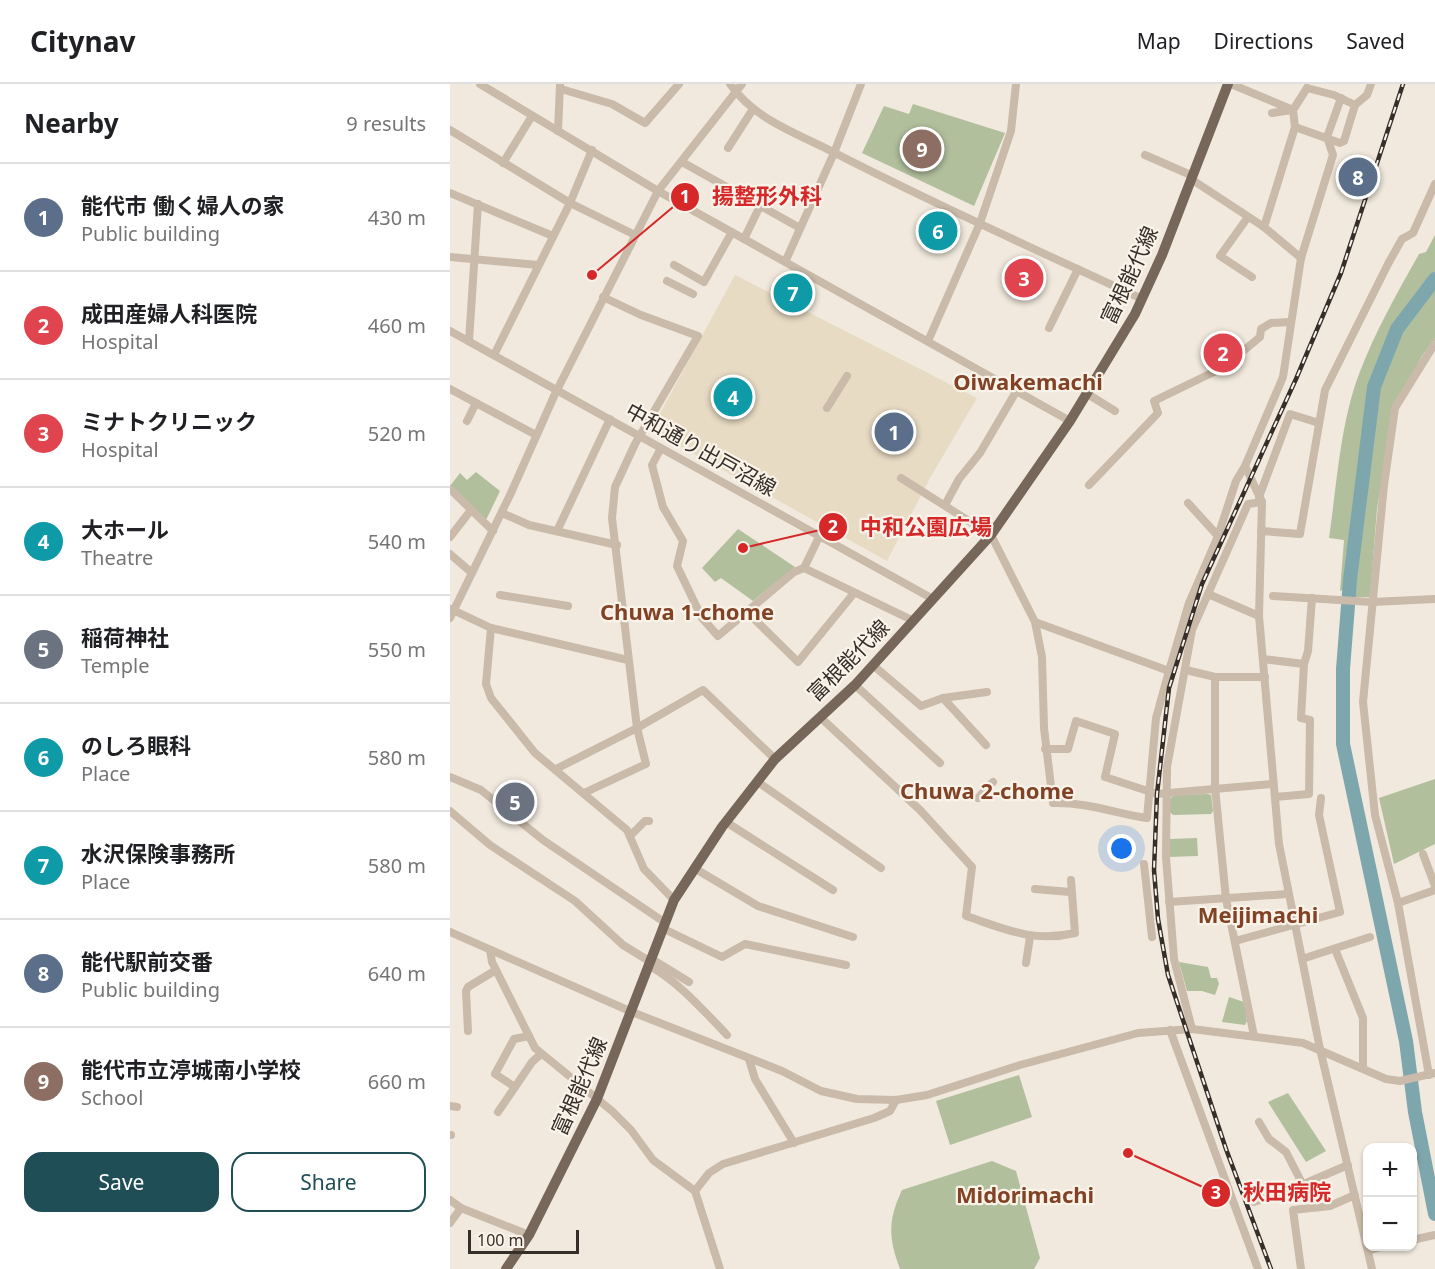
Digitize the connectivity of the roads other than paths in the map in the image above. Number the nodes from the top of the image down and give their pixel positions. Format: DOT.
graph roads {
  1 [pos="480,84"];
  2 [pos="679,84"];
  3 [pos="742,84"];
  4 [pos="861,84"];
  5 [pos="1016,84"];
  6 [pos="1230,84"];
  7 [pos="1371,84"];
  8 [pos="561,86"];
  9 [pos="1306,86"];
  10 [pos="732,88"];
  11 [pos="1341,98"];
  12 [pos="1355,105"];
  13 [pos="753,109"];
  14 [pos="1293,110"];
  15 [pos="1272,113"];
  16 [pos="532,116"];
  17 [pos="1295,127"];
  18 [pos="450,130"];
  19 [pos="558,131"];
  20 [pos="1327,136"];
  21 [pos="728,148"];
  22 [pos="592,150"];
  23 [pos="834,153"];
  24 [pos="1144,155"];
  25 [pos="682,162"];
  26 [pos="503,163"];
  27 [pos="1192,178"];
  28 [pos="1435,184"];
  29 [pos="658,191"];
  30 [pos="450,193"];
  31 [pos="570,203"];
  32 [pos="478,204"];
  33 [pos="760,207"];
  34 [pos="1248,217"];
  35 [pos="980,223"];
  36 [pos="1264,227"];
  37 [pos="800,228"];
  38 [pos="732,232"];
  39 [pos="635,235"];
  40 [pos="553,236"];
  41 [pos="744,239"];
  42 [pos="450,258"];
  43 [pos="1300,258"];
  44 [pos="473,260"];
  45 [pos="786,261"];
  46 [pos="538,265"];
  47 [pos="675,266"];
  48 [pos="1078,269"];
  49 [pos="1252,277"];
  50 [pos="666,281"];
  51 [pos="693,294"];
  52 [pos="603,297"];
  53 [pos="1142,299"];
  54 [pos="1291,322"];
  55 [pos="1049,328"];
  56 [pos="450,331"];
  57 [pos="469,341"];
  58 [pos="928,341"];
  59 [pos="1435,344"];
  60 [pos="494,355"];
  61 [pos="847,376"];
  62 [pos="450,389"];
  63 [pos="558,390"];
  64 [pos="1017,390"];
  65 [pos="1086,393"];
  66 [pos="476,403"];
  67 [pos="827,408"];
  68 [pos="1115,411"];
  69 [pos="610,419"];
  70 [pos="467,421"];
  71 [pos="1070,421"];
  72 [pos="1319,423"];
  73 [pos="536,435"];
  74 [pos="640,436"];
  75 [pos="661,448"];
  76 [pos="1245,466"];
  77 [pos="901,478"];
  78 [pos="1089,485"];
  79 [pos="450,489"];
  80 [pos="1260,499"];
  81 [pos="1188,503"];
  82 [pos="945,505"];
  83 [pos="471,510"];
  84 [pos="502,513"];
  85 [pos="493,531"];
  86 [pos="556,531"];
  87 [pos="1261,531"];
  88 [pos="451,534"];
  89 [pos="820,535"];
  90 [pos="991,535"];
  91 [pos="1218,536"];
  92 [pos="617,545"];
  93 [pos="450,554"];
  94 [pos="804,568"];
  95 [pos="472,573"];
  96 [pos="854,593"];
  97 [pos="1208,594"];
  98 [pos="500,595"];
  99 [pos="1273,596"];
  100 [pos="1311,598"];
  101 [pos="933,599"];
  102 [pos="1435,599"];
  103 [pos="1370,602"];
  104 [pos="568,606"];
  105 [pos="746,610"];
  106 [pos="451,612"];
  107 [pos="1259,616"];
  108 [pos="914,621"];
  109 [pos="1035,622"];
  110 [pos="491,628"];
  111 [pos="1263,659"];
  112 [pos="628,660"];
  113 [pos="1304,664"];
  114 [pos="874,666"];
  115 [pos="1186,670"];
  116 [pos="1168,671"];
  117 [pos="1265,676"];
  118 [pos="1215,677"];
  119 [pos="855,685"];
  120 [pos="987,692"];
  121 [pos="943,698"];
  122 [pos="820,717"];
  123 [pos="637,728"];
  124 [pos="986,745"];
  125 [pos="1045,748"];
  126 [pos="776,759"];
  127 [pos="940,763"];
  128 [pos="556,769"];
  129 [pos="450,777"];
  130 [pos="758,782"];
  131 [pos="993,782"];
  132 [pos="1273,784"];
  133 [pos="1215,789"];
  134 [pos="584,794"];
  135 [pos="1150,794"];
  136 [pos="1166,794"];
  137 [pos="1275,797"];
  138 [pos="978,798"];
  139 [pos="1321,798"];
  140 [pos="450,811"];
  141 [pos="650,821"];
  142 [pos="726,822"];
  143 [pos="630,836"];
  144 [pos="1423,854"];
  145 [pos="1144,864"];
  146 [pos="694,868"];
  147 [pos="881,868"];
  148 [pos="1071,880"];
  149 [pos="1435,888"];
  150 [pos="833,890"];
  151 [pos="1035,890"];
  152 [pos="1071,892"];
  153 [pos="1287,894"];
  154 [pos="1226,899"];
  155 [pos="674,900"];
  156 [pos="1169,902"];
  157 [pos="1398,903"];
  158 [pos="663,925"];
  159 [pos="1295,925"];
  160 [pos="450,932"];
  161 [pos="1030,936"];
  162 [pos="853,937"];
  163 [pos="1152,937"];
  164 [pos="1370,937"];
  165 [pos="1234,941"];
  166 [pos="1335,949"];
  167 [pos="490,950"];
  168 [pos="1302,959"];
  169 [pos="649,961"];
  170 [pos="1026,963"];
  171 [pos="846,965"];
  172 [pos="496,970"];
  173 [pos="689,982"];
  174 [pos="632,1012"];
  175 [pos="1192,1029"];
  176 [pos="1170,1030"];
  177 [pos="468,1031"];
  178 [pos="727,1035"];
  179 [pos="529,1036"];
  180 [pos="1254,1036"];
  181 [pos="1320,1050"];
  182 [pos="542,1054"];
  183 [pos="749,1059"];
  184 [pos="1363,1068"];
  185 [pos="1429,1075"];
  186 [pos="515,1087"];
  187 [pos="597,1099"];
  188 [pos="896,1100"];
  189 [pos="498,1112"];
  190 [pos="1258,1122"];
  191 [pos="794,1143"];
  192 [pos="1348,1165"];
  193 [pos="1303,1185"];
  194 [pos="695,1191"];
  195 [pos="1355,1195"];
  196 [pos="450,1200"];
  197 [pos="1254,1202"];
  198 [pos="460,1208"];
  199 [pos="450,1223"];
  200 [pos="1363,1229"];
  201 [pos="529,1235"];
  202 [pos="1433,1236"];
  203 [pos="1417,1239"];
  204 [pos="1368,1251"];
  205 [pos="506,1269"];
  206 [pos="720,1269"];
  207 [pos="1258,1269"];
  208 [pos="1301,1269"];
  209 [pos="1372,1269"];
  1 -- 16 [label="street"];
  2 -- 8 [label="street"];
  3 -- 10 [label="street"];
  4 -- 23 [label="street"];
  5 -- 35 [label="street"];
  6 -- 14 [label="street"];
  6 -- 27 [label="main road, 富根能代線"];
  7 -- 12 [label="street"];
  8 -- 19 [label="street"];
  9 -- 11 [label="street"];
  9 -- 14 [label="street"];
  10 -- 13 [label="street"];
  10 -- 25 [label="street"];
  11 -- 12 [label="street"];
  11 -- 20 [label="street"];
  12 -- 20 [label="street"];
  13 -- 21 [label="street"];
  13 -- 23 [label="street"];
  14 -- 15 [label="street"];
  14 -- 17 [label="street"];
  16 -- 19 [label="street"];
  16 -- 26 [label="street"];
  17 -- 20 [label="street"];
  17 -- 36 [label="street"];
  18 -- 26 [label="street"];
  19 -- 22 [label="street"];
  20 -- 43 [label="street"];
  22 -- 29 [label="street"];
  22 -- 31 [label="street"];
  23 -- 35 [label="street"];
  23 -- 37 [label="street"];
  24 -- 27 [label="street"];
  25 -- 29 [label="street"];
  25 -- 33 [label="street"];
  26 -- 31 [label="street"];
  27 -- 34 [label="street"];
  27 -- 53 [label="main road, 富根能代線"];
  28 -- 72 [label="street"];
  29 -- 38 [label="street"];
  29 -- 39 [label="street"];
  30 -- 32 [label="street"];
  31 -- 39 [label="street"];
  31 -- 40 [label="street"];
  32 -- 40 [label="street"];
  32 -- 44 [label="street"];
  33 -- 37 [label="street"];
  33 -- 41 [label="street"];
  34 -- 36 [label="street"];
  34 -- 49 [label="street"];
  35 -- 48 [label="street"];
  35 -- 58 [label="street"];
  36 -- 43 [label="street"];
  37 -- 45 [label="street"];
  38 -- 41 [label="street"];
  38 -- 47 [label="street"];
  39 -- 52 [label="street"];
  40 -- 46 [label="street"];
  41 -- 45 [label="street"];
  42 -- 44 [label="street"];
  43 -- 54 [label="street"];
  44 -- 46 [label="street"];
  44 -- 57 [label="street"];
  45 -- 58 [label="street"];
  46 -- 60 [label="street"];
  48 -- 53 [label="street"];
  48 -- 55 [label="street"];
  50 -- 51 [label="street"];
  52 -- 63 [label="street"];
  52 -- 74 [label="street"];
  53 -- 65 [label="main road, 富根能代線"];
  54 -- 76 [label="street"];
  54 -- 78 [label="street"];
  56 -- 57 [label="street, 中和通り出戸沼線"];
  57 -- 60 [label="street, 中和通り出戸沼線"];
  58 -- 64 [label="street"];
  59 -- 103 [label="street"];
  60 -- 63 [label="street, 中和通り出戸沼線"];
  61 -- 67 [label="street"];
  62 -- 66 [label="street"];
  63 -- 69 [label="street, 中和通り出戸沼線"];
  63 -- 73 [label="street"];
  64 -- 71 [label="street"];
  64 -- 82 [label="street"];
  65 -- 68 [label="street"];
  65 -- 71 [label="main road, 富根能代線"];
  66 -- 70 [label="street"];
  66 -- 73 [label="street"];
  69 -- 74 [label="street, 中和通り出戸沼線"];
  69 -- 86 [label="street"];
  71 -- 90 [label="main road, 富根能代線"];
  72 -- 80 [label="street"];
  72 -- 87 [label="street"];
  73 -- 84 [label="street"];
  74 -- 75 [label="street, 中和通り出戸沼線"];
  74 -- 92 [label="street"];
  75 -- 89 [label="street, 中和通り出戸沼線"];
  75 -- 105 [label="street"];
  76 -- 80 [label="street"];
  76 -- 91 [label="street"];
  77 -- 82 [label="street"];
  79 -- 83 [label="street"];
  80 -- 87 [label="street"];
  80 -- 97 [label="street"];
  81 -- 91 [label="street"];
  82 -- 90 [label="street"];
  83 -- 85 [label="street"];
  83 -- 88 [label="street"];
  84 -- 85 [label="street"];
  84 -- 86 [label="street"];
  85 -- 95 [label="street"];
  86 -- 92 [label="street"];
  87 -- 107 [label="street"];
  89 -- 94 [label="street"];
  89 -- 101 [label="street, 中和通り出戸沼線"];
  90 -- 101 [label="main road, 富根能代線"];
  90 -- 109 [label="street"];
  91 -- 116 [label="street"];
  92 -- 112 [label="street"];
  93 -- 95 [label="street"];
  94 -- 96 [label="street"];
  94 -- 105 [label="street"];
  95 -- 106 [label="street"];
  96 -- 105 [label="street"];
  96 -- 108 [label="street"];
  97 -- 107 [label="street"];
  97 -- 115 [label="street"];
  98 -- 104 [label="street"];
  99 -- 100 [label="street"];
  100 -- 103 [label="street"];
  100 -- 113 [label="street"];
  101 -- 108 [label="main road, 富根能代線"];
  102 -- 103 [label="street"];
  103 -- 157 [label="street"];
  106 -- 110 [label="street"];
  107 -- 111 [label="street"];
  108 -- 114 [label="main road, 富根能代線"];
  109 -- 116 [label="street"];
  109 -- 125 [label="street"];
  110 -- 112 [label="street"];
  110 -- 128 [label="street"];
  111 -- 113 [label="street"];
  111 -- 117 [label="street"];
  112 -- 123 [label="street"];
  113 -- 137 [label="street"];
  114 -- 119 [label="main road, 富根能代線"];
  114 -- 121 [label="street"];
  115 -- 118 [label="street"];
  115 -- 136 [label="street"];
  116 -- 135 [label="street"];
  117 -- 118 [label="street"];
  117 -- 132 [label="street"];
  118 -- 133 [label="street"];
  119 -- 122 [label="main road, 富根能代線"];
  119 -- 127 [label="street"];
  120 -- 121 [label="street"];
  121 -- 124 [label="street"];
  122 -- 126 [label="main road, 富根能代線"];
  122 -- 161 [label="street"];
  123 -- 126 [label="street"];
  123 -- 128 [label="street"];
  123 -- 134 [label="street"];
  125 -- 135 [label="street"];
  125 -- 135 [label="street"];
  126 -- 130 [label="main road, 富根能代線"];
  128 -- 134 [label="street"];
  129 -- 158 [label="street"];
  130 -- 142 [label="main road, 富根能代線"];
  130 -- 147 [label="street"];
  131 -- 138 [label="street"];
  132 -- 133 [label="street"];
  132 -- 137 [label="street"];
  133 -- 136 [label="street"];
  133 -- 154 [label="street"];
  134 -- 143 [label="street"];
  135 -- 136 [label="street"];
  136 -- 156 [label="street"];
  137 -- 153 [label="street"];
  139 -- 159 [label="street"];
  140 -- 169 [label="street"];
  141 -- 143 [label="street"];
  142 -- 146 [label="main road, 富根能代線"];
  142 -- 150 [label="street"];
  143 -- 155 [label="street"];
  144 -- 149 [label="street"];
  145 -- 163 [label="street"];
  146 -- 155 [label="main road, 富根能代線"];
  146 -- 162 [label="street"];
  148 -- 152 [label="street"];
  149 -- 157 [label="street"];
  151 -- 152 [label="street"];
  152 -- 161 [label="street"];
  153 -- 154 [label="street"];
  153 -- 159 [label="street"];
  154 -- 156 [label="street"];
  154 -- 165 [label="street"];
  155 -- 158 [label="main road, 富根能代線"];
  156 -- 175 [label="street"];
  157 -- 185 [label="street"];
  158 -- 169 [label="main road, 富根能代線"];
  158 -- 171 [label="street"];
  159 -- 165 [label="street"];
  159 -- 168 [label="street"];
  160 -- 167 [label="street"];
  161 -- 170 [label="street"];
  164 -- 166 [label="street"];
  165 -- 180 [label="street"];
  166 -- 168 [label="street"];
  166 -- 184 [label="street"];
  167 -- 172 [label="street"];
  167 -- 174 [label="street"];
  168 -- 181 [label="street"];
  169 -- 173 [label="street"];
  169 -- 174 [label="main road, 富根能代線"];
  169 -- 178 [label="street"];
  172 -- 177 [label="street"];
  172 -- 179 [label="street"];
  174 -- 183 [label="street"];
  174 -- 187 [label="main road, 富根能代線"];
  175 -- 176 [label="street"];
  175 -- 180 [label="street"];
  176 -- 188 [label="street"];
  176 -- 207 [label="street"];
  179 -- 182 [label="street"];
  179 -- 186 [label="street"];
  180 -- 181 [label="street"];
  181 -- 184 [label="street"];
  181 -- 192 [label="street"];
  182 -- 186 [label="street"];
  182 -- 187 [label="street"];
  183 -- 188 [label="street"];
  183 -- 191 [label="street"];
  184 -- 185 [label="street"];
  186 -- 189 [label="street"];
  187 -- 194 [label="street"];
  187 -- 201 [label="main road, 富根能代線"];
  188 -- 191 [label="street"];
  190 -- 193 [label="street"];
  191 -- 194 [label="street"];
  192 -- 193 [label="street"];
  192 -- 195 [label="street"];
  193 -- 197 [label="street"];
  194 -- 206 [label="street"];
  195 -- 200 [label="street"];
  195 -- 208 [label="street"];
  196 -- 198 [label="street"];
  198 -- 199 [label="street"];
  198 -- 201 [label="street"];
  201 -- 205 [label="main road, 富根能代線"];
  202 -- 203 [label="street"];
  204 -- 209 [label="street"];
}
